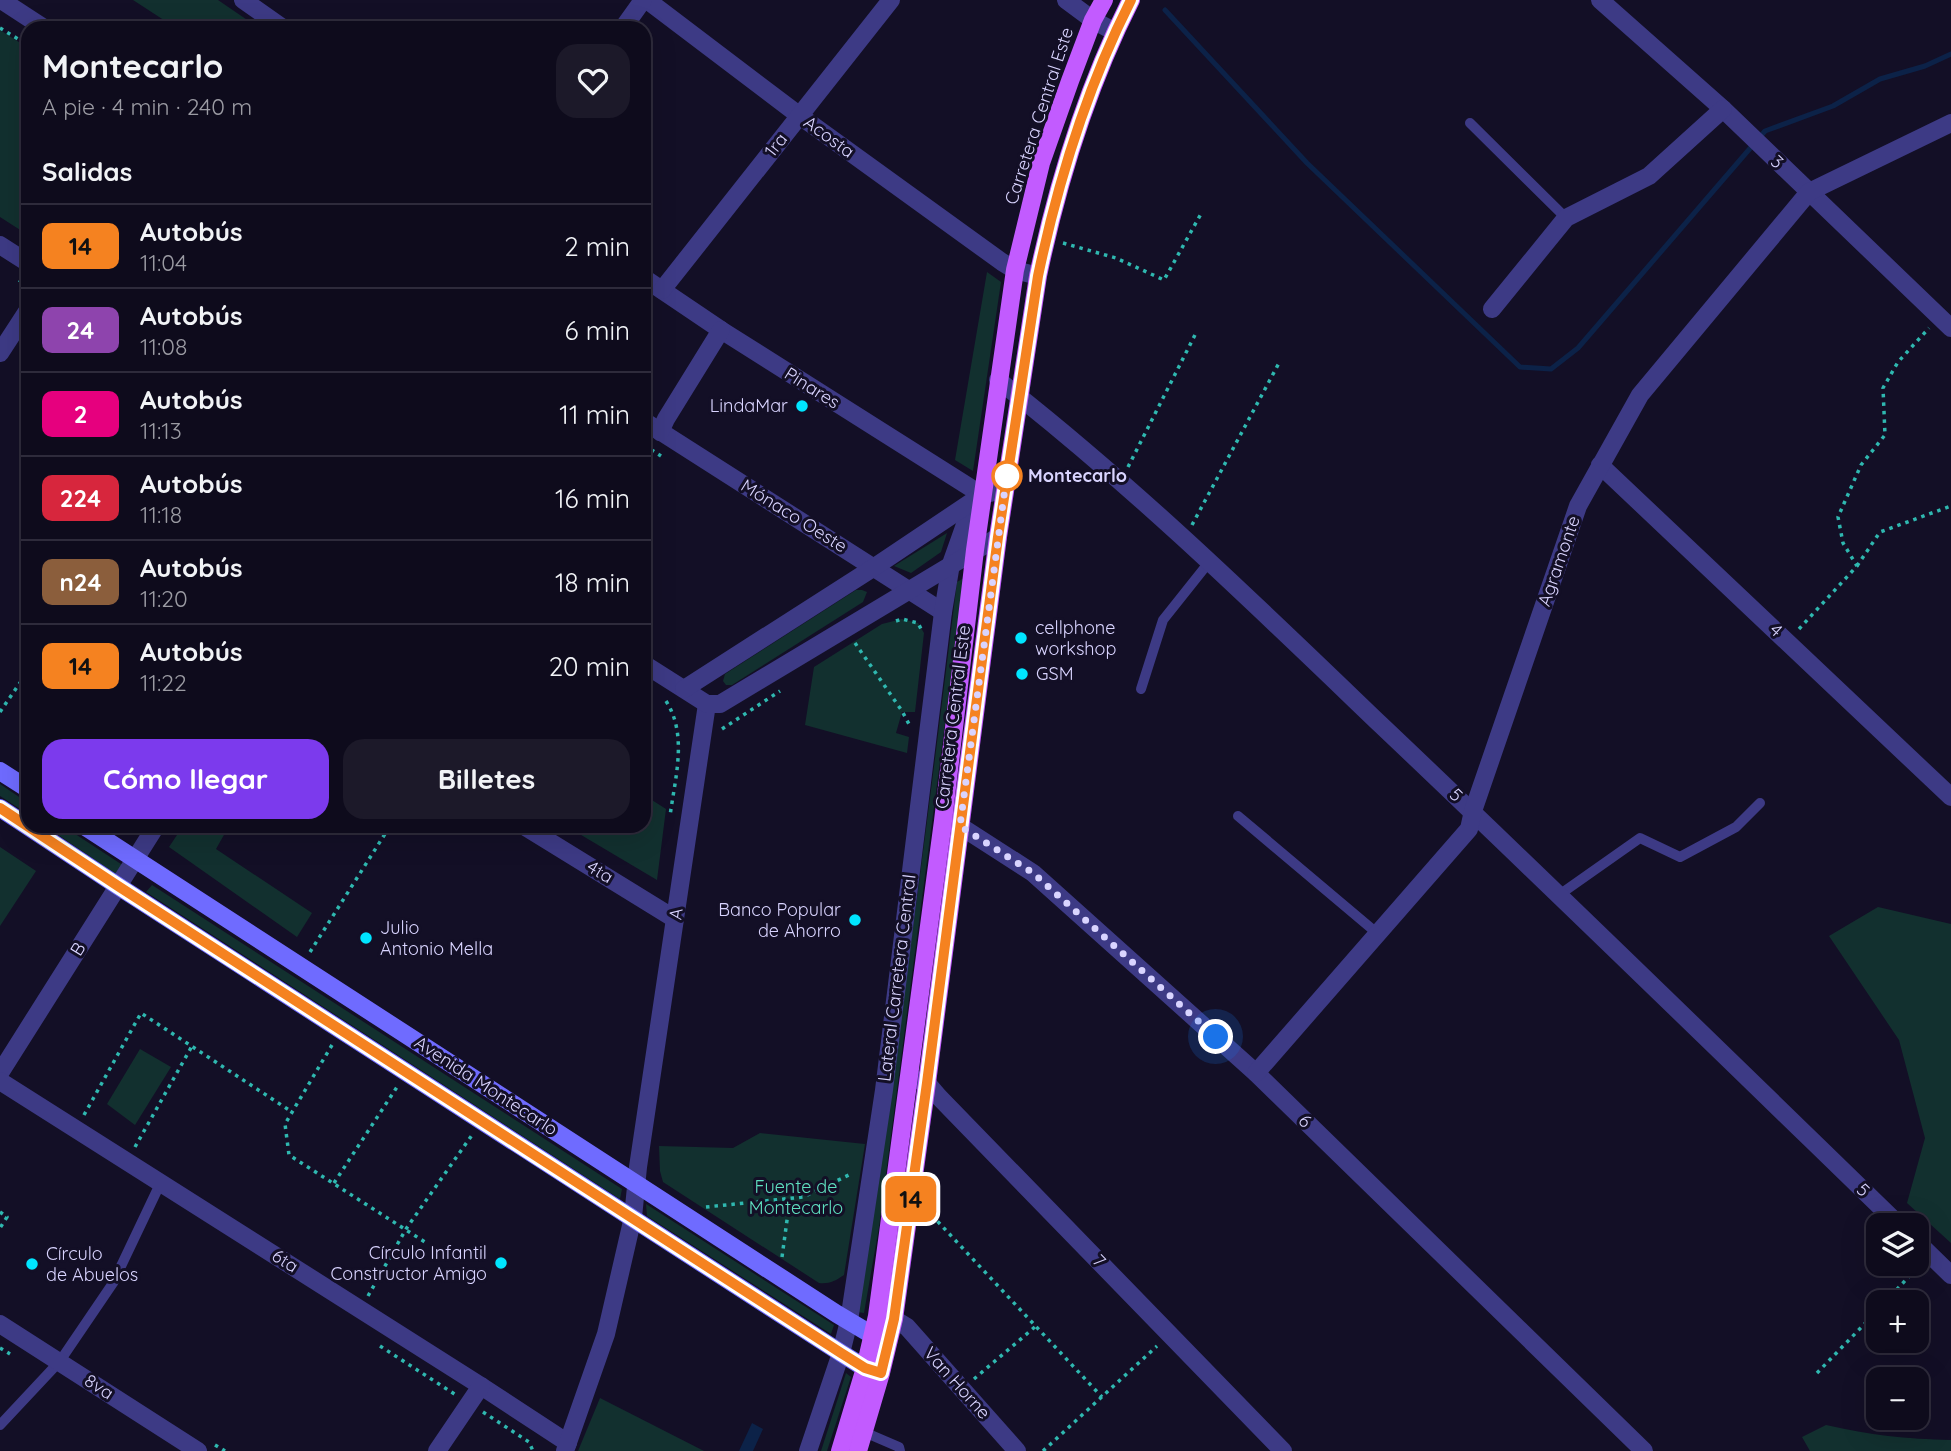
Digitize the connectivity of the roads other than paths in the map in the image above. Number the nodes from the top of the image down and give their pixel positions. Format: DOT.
graph roads {
  1 [pos="1,0"];
  2 [pos="243,0"];
  3 [pos="645,0"];
  4 [pos="891,0"];
  5 [pos="1066,0"];
  6 [pos="1104,0"];
  7 [pos="1131,0"];
  8 [pos="1600,0"];
  9 [pos="1093,20"];
  10 [pos="33,21"];
  11 [pos="273,21"];
  12 [pos="628,21"];
  13 [pos="1115,32"];
  14 [pos="1723,109"];
  15 [pos="800,116"];
  16 [pos="1470,123"];
  17 [pos="1951,123"];
  18 [pos="1809,192"];
  19 [pos="1566,218"];
  20 [pos="0,245"];
  21 [pos="21,258"];
  22 [pos="1015,270"];
  23 [pos="1038,276"];
  24 [pos="651,283"];
  25 [pos="662,290"];
  26 [pos="1492,309"];
  27 [pos="21,321"];
  28 [pos="1945,322"];
  29 [pos="721,330"];
  30 [pos="0,353"];
  31 [pos="998,380"];
  32 [pos="1019,397"];
  33 [pos="651,426"];
  34 [pos="660,432"];
  35 [pos="1600,465"];
  36 [pos="1005,489"];
  37 [pos="978,499"];
  38 [pos="998,537"];
  39 [pos="975,550"];
  40 [pos="1210,561"];
  41 [pos="951,564"];
  42 [pos="873,568"];
  43 [pos="910,591"];
  44 [pos="943,612"];
  45 [pos="651,668"];
  46 [pos="684,689"];
  47 [pos="1141,689"];
  48 [pos="707,704"];
  49 [pos="0,771"];
  50 [pos="21,784"];
  51 [pos="1951,797"];
  52 [pos="1760,803"];
  53 [pos="0,808"];
  54 [pos="1472,811"];
  55 [pos="1238,817"];
  56 [pos="21,822"];
  57 [pos="952,824"];
  58 [pos="38,833"];
  59 [pos="95,833"];
  60 [pos="151,833"];
  61 [pos="535,833"];
  62 [pos="134,859"];
  63 [pos="118,886"];
  64 [pos="1559,895"];
  65 [pos="675,919"];
  66 [pos="1378,933"];
  67 [pos="0,1073"];
  68 [pos="1256,1073"];
  69 [pos="919,1080"];
  70 [pos="0,1081"];
  71 [pos="161,1182"];
  72 [pos="637,1184"];
  73 [pos="1887,1213"];
  74 [pos="633,1217"];
  75 [pos="1929,1254"];
  76 [pos="1951,1275"];
  77 [pos="894,1319"];
  78 [pos="849,1321"];
  79 [pos="0,1324"];
  80 [pos="881,1340"];
  81 [pos="841,1353"];
  82 [pos="60,1362"];
  83 [pos="873,1370"];
  84 [pos="481,1385"];
  85 [pos="0,1425"];
  86 [pos="864,1432"];
  87 [pos="566,1447"];
  88 [pos="198,1451"];
  89 [pos="438,1451"];
  90 [pos="808,1451"];
  91 [pos="839,1451"];
  92 [pos="858,1451"];
  93 [pos="900,1451"];
  94 [pos="1017,1451"];
  95 [pos="1283,1451"];
  96 [pos="1644,1451"];
  1 -- 10 [label="street"];
  2 -- 11 [label="street"];
  3 -- 12 [label="street"];
  3 -- 15 [label="street, Acosta"];
  4 -- 15 [label="street, 1ra"];
  5 -- 9 [label="street"];
  6 -- 9 [label="main road, Carretera Central Este"];
  7 -- 13 [label="main road, Carretera Central Este"];
  8 -- 14 [label="street, 3"];
  9 -- 13 [label="street"];
  9 -- 22 [label="main road, Carretera Central Este"];
  13 -- 23 [label="main road, Carretera Central Este"];
  14 -- 18 [label="street, 3"];
  14 -- 19 [label="street"];
  15 -- 22 [label="street, Acosta"];
  15 -- 25 [label="street, 1ra"];
  16 -- 19 [label="lane"];
  17 -- 18 [label="street, Agramonte"];
  18 -- 28 [label="street, 3"];
  18 -- 35 [label="street, Agramonte"];
  19 -- 26 [label="street"];
  20 -- 21 [label="street"];
  22 -- 23 [label="street"];
  22 -- 31 [label="main road, Carretera Central Este"];
  23 -- 32 [label="main road, Carretera Central Este"];
  24 -- 25 [label="street, Pinares"];
  25 -- 29 [label="street, Pinares"];
  27 -- 30 [label="street"];
  29 -- 34 [label="street"];
  29 -- 37 [label="street, Pinares"];
  31 -- 32 [label="street, 5"];
  31 -- 37 [label="main road, Carretera Central Este"];
  32 -- 36 [label="main road, Carretera Central Este"];
  32 -- 40 [label="street, 5"];
  33 -- 34 [label="street, Mónaco Oeste"];
  34 -- 42 [label="street, Mónaco Oeste"];
  35 -- 51 [label="street, 4"];
  35 -- 54 [label="street, Agramonte"];
  36 -- 37 [label="street"];
  36 -- 38 [label="main road, Carretera Central Este"];
  37 -- 39 [label="main road, Carretera Central Este"];
  37 -- 41 [label="street, Lateral Carretera Central"];
  37 -- 42 [label="street"];
  38 -- 39 [label="street"];
  38 -- 57 [label="main road, Carretera Central Este"];
  39 -- 41 [label="street"];
  39 -- 57 [label="main road, Carretera Central Este"];
  40 -- 47 [label="lane"];
  40 -- 54 [label="street, 5"];
  41 -- 43 [label="street"];
  41 -- 44 [label="street, Lateral Carretera Central"];
  42 -- 43 [label="street, Mónaco Oeste"];
  42 -- 46 [label="street"];
  43 -- 44 [label="street, Mónaco Oeste"];
  43 -- 48 [label="street"];
  44 -- 78 [label="street, Lateral Carretera Central"];
  45 -- 46 [label="street"];
  46 -- 48 [label="street"];
  48 -- 65 [label="street, A"];
  49 -- 50 [label="main road"];
  52 -- 64 [label="lane"];
  53 -- 56 [label="main road, Avenida Montecarlo"];
  54 -- 64 [label="street, 5"];
  54 -- 66 [label="street, Agramonte"];
  55 -- 66 [label="lane"];
  57 -- 68 [label="street, 6"];
  57 -- 69 [label="main road, Carretera Central Este"];
  58 -- 63 [label="main road, Avenida Montecarlo"];
  59 -- 62 [label="main road, Avenida Montecarlo"];
  60 -- 62 [label="street, B"];
  61 -- 65 [label="street, 4ta"];
  62 -- 63 [label="street, B"];
  62 -- 72 [label="main road, Avenida Montecarlo"];
  63 -- 67 [label="street, B"];
  63 -- 74 [label="main road, Avenida Montecarlo"];
  64 -- 73 [label="street, 5"];
  65 -- 72 [label="street, A"];
  66 -- 68 [label="street, Agramonte"];
  68 -- 96 [label="street, 6"];
  69 -- 77 [label="main road, Carretera Central Este"];
  69 -- 80 [label="main road, Carretera Central Este"];
  69 -- 95 [label="street, 7"];
  70 -- 71 [label="street, 6ta"];
  71 -- 82 [label="lane"];
  71 -- 84 [label="street, 6ta"];
  72 -- 74 [label="street, A"];
  72 -- 78 [label="main road, Avenida Montecarlo"];
  74 -- 81 [label="main road, Avenida Montecarlo"];
  74 -- 87 [label="street, A"];
  75 -- 76 [label="street"];
  77 -- 80 [label="main road, Carretera Central Este"];
  77 -- 94 [label="street, Van Horne"];
  78 -- 80 [label="main road, Avenida Montecarlo"];
  78 -- 81 [label="street, Lateral Carretera Central"];
  79 -- 82 [label="street, 8va"];
  80 -- 83 [label="main road, Carretera Central Este"];
  81 -- 83 [label="main road, Avenida Montecarlo"];
  81 -- 90 [label="street, Lateral Carretera Central"];
  82 -- 85 [label="lane"];
  82 -- 88 [label="street, 8va"];
  83 -- 86 [label="main road, Carretera Central Este"];
  83 -- 91 [label="main road, Carretera Central Este"];
  84 -- 87 [label="street, 6ta"];
  84 -- 89 [label="street"];
  86 -- 92 [label="main road, Carretera Central Este"];
  86 -- 93 [label="lane"];
}
